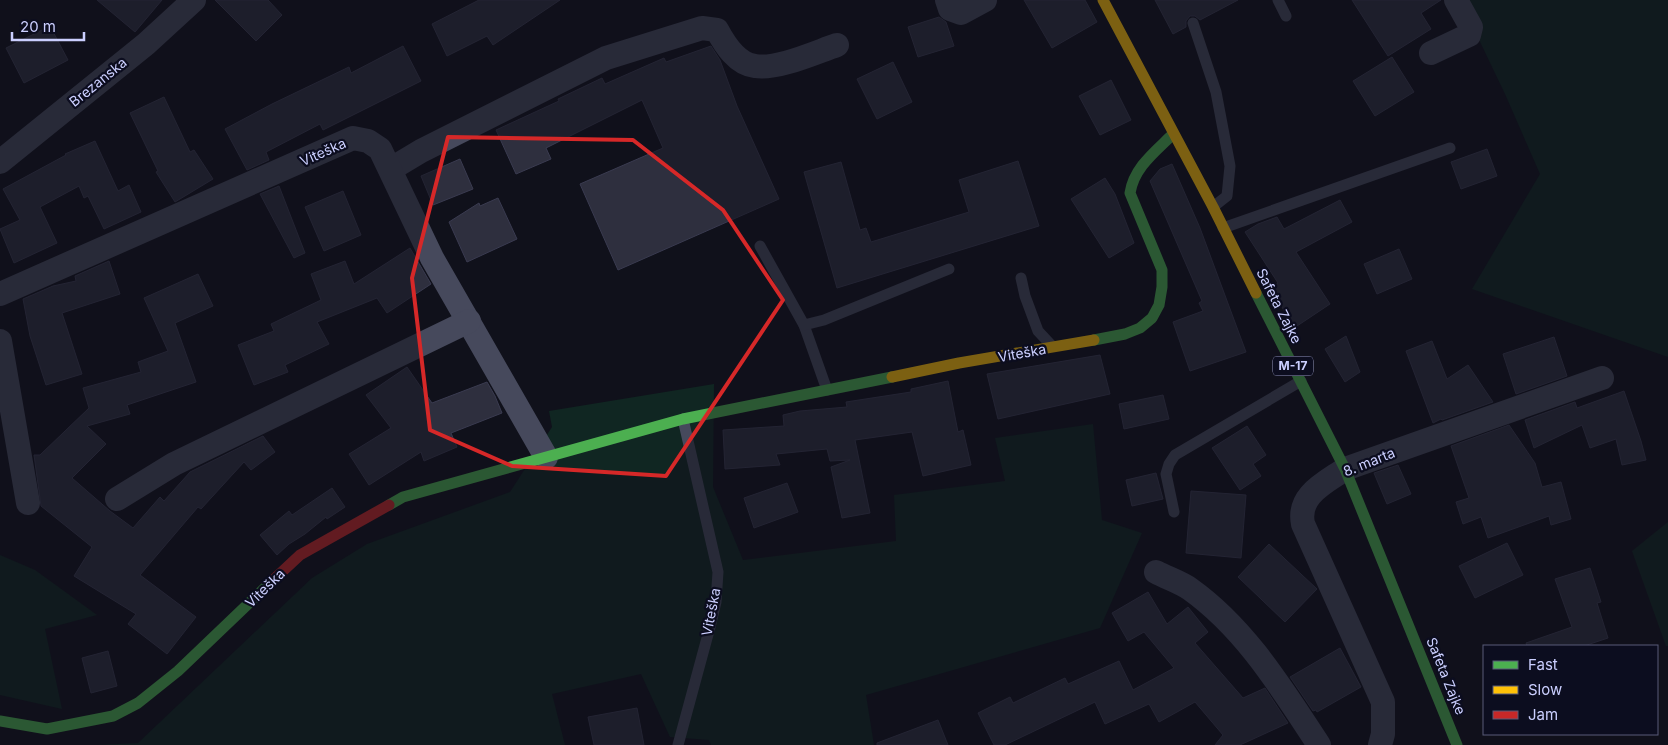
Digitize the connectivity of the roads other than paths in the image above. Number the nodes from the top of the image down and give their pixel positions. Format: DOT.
graph roads {
  1 [pos="194,0"];
  2 [pos="947,0"];
  3 [pos="985,0"];
  4 [pos="1103,0"];
  5 [pos="1278,0"];
  6 [pos="1456,0"];
  7 [pos="1286,16"];
  8 [pos="1193,23"];
  9 [pos="837,45"];
  10 [pos="1431,53"];
  11 [pos="1173,134"];
  12 [pos="1450,148"];
  13 [pos="0,162"];
  14 [pos="390,169"];
  15 [pos="1212,207"];
  16 [pos="1223,228"];
  17 [pos="760,246"];
  18 [pos="949,269"];
  19 [pos="1021,278"];
  20 [pos="0,294"];
  21 [pos="469,321"];
  22 [pos="804,325"];
  23 [pos="0,341"];
  24 [pos="1053,347"];
  25 [pos="1602,378"];
  26 [pos="1301,381"];
  27 [pos="827,390"];
  28 [pos="683,419"];
  29 [pos="546,457"];
  30 [pos="1345,469"];
  31 [pos="117,499"];
  32 [pos="28,503"];
  33 [pos="1174,512"];
  34 [pos="1156,572"];
  35 [pos="0,721"];
  36 [pos="678,745"];
  37 [pos="1319,745"];
  38 [pos="1380,745"];
  39 [pos="1457,745"];
  1 -- 13 [label="street, Brezanska"];
  2 -- 3 [label="street"];
  4 -- 11 [label="street, Safeta Zajke / M-17"];
  5 -- 7 [label="lane"];
  6 -- 10 [label="street"];
  8 -- 15 [label="lane"];
  9 -- 14 [label="street"];
  11 -- 15 [label="street, Safeta Zajke / M-17"];
  11 -- 24 [label="street, Viteška"];
  12 -- 16 [label="lane"];
  14 -- 20 [label="street, Viteška"];
  14 -- 21 [label="street, Viteška"];
  15 -- 16 [label="street, Safeta Zajke / M-17"];
  16 -- 26 [label="street, Safeta Zajke / M-17"];
  17 -- 22 [label="lane"];
  18 -- 22 [label="lane"];
  19 -- 24 [label="lane"];
  21 -- 29 [label="street, Viteška"];
  21 -- 31 [label="street"];
  22 -- 27 [label="lane"];
  23 -- 32 [label="street"];
  24 -- 27 [label="street, Viteška"];
  25 -- 30 [label="street, 8. marta"];
  26 -- 30 [label="street, Safeta Zajke / M-17"];
  26 -- 33 [label="lane"];
  27 -- 28 [label="street, Viteška"];
  28 -- 29 [label="street, Viteška"];
  28 -- 36 [label="lane, Viteška"];
  29 -- 35 [label="street, Viteška"];
  30 -- 38 [label="street, 8. marta"];
  30 -- 39 [label="street, Safeta Zajke / M-17"];
  34 -- 37 [label="street"];
}
